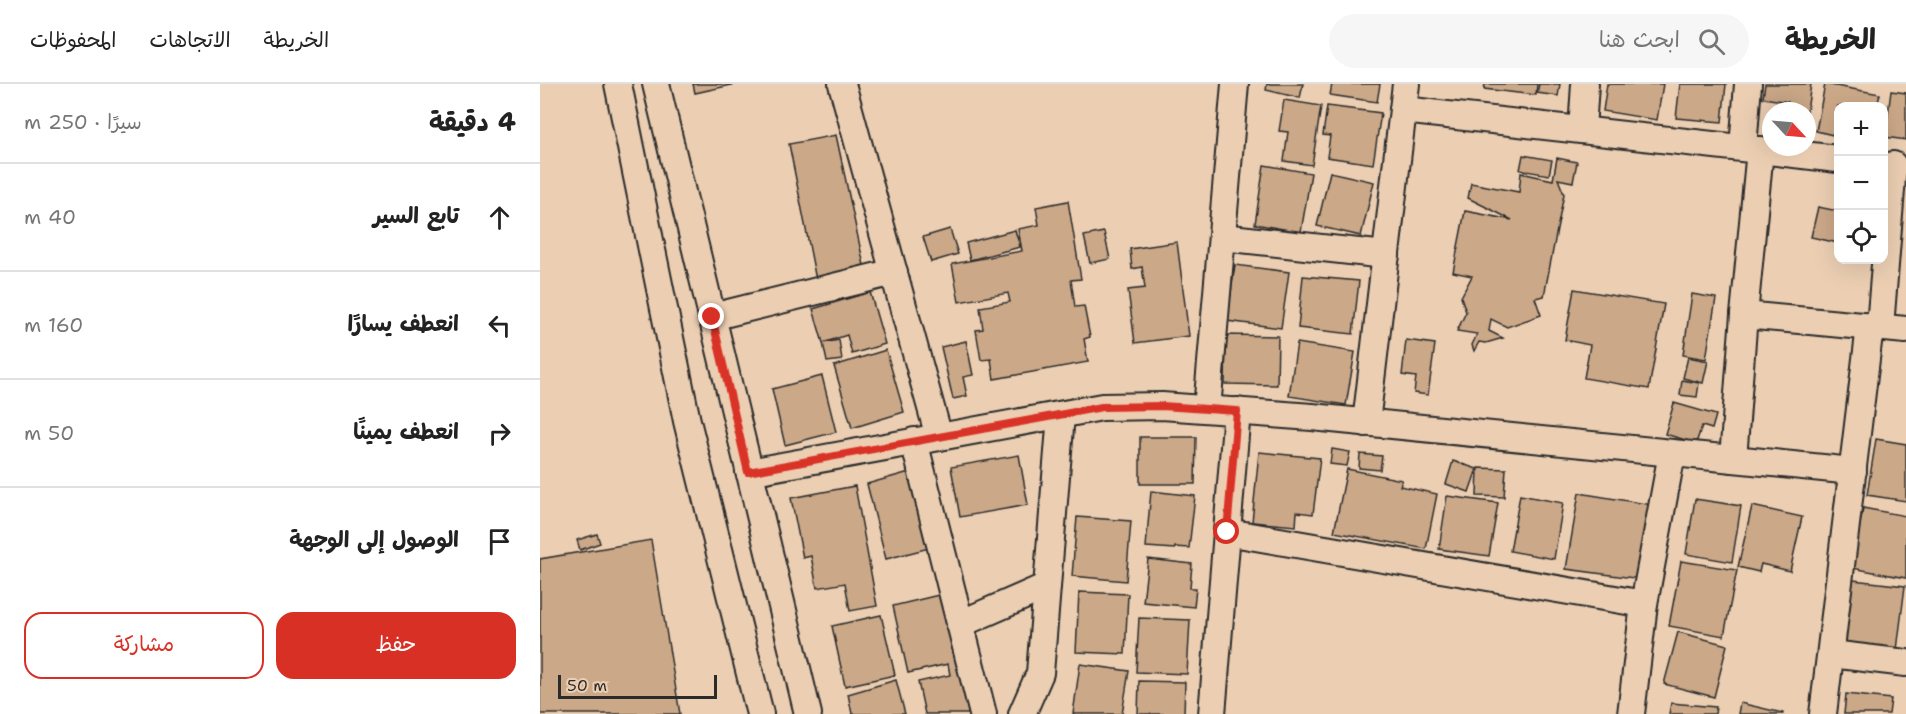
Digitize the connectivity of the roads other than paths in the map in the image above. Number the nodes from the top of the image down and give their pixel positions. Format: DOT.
graph roads {
  1 [pos="618,84"];
  2 [pos="656,84"];
  3 [pos="842,84"];
  4 [pos="1235,84"];
  5 [pos="1406,84"];
  6 [pos="1585,84"];
  7 [pos="1748,84"];
  8 [pos="1403,110"];
  9 [pos="1582,130"];
  10 [pos="1751,149"];
  11 [pos="1834,158"];
  12 [pos="1894,165"];
  13 [pos="1222,237"];
  14 [pos="1386,255"];
  15 [pos="894,272"];
  16 [pos="1744,315"];
  17 [pos="712,317"];
  18 [pos="1875,326"];
  19 [pos="1906,330"];
  20 [pos="1207,409"];
  21 [pos="1237,411"];
  22 [pos="1061,415"];
  23 [pos="1366,423"];
  24 [pos="927,439"];
  25 [pos="1672,453"];
  26 [pos="1733,459"];
  27 [pos="1853,471"];
  28 [pos="748,472"];
  29 [pos="1227,532"];
  30 [pos="1047,586"];
  31 [pos="1644,603"];
  32 [pos="960,624"];
  33 [pos="1831,654"];
  34 [pos="1906,663"];
  35 [pos="760,714"];
  36 [pos="808,714"];
  37 [pos="983,714"];
  38 [pos="1022,714"];
  39 [pos="1212,714"];
  40 [pos="1632,714"];
  41 [pos="1823,714"];
  1 -- 35 [label="street"];
  2 -- 17 [label="street"];
  3 -- 15 [label="street"];
  4 -- 13 [label="street"];
  5 -- 8 [label="street"];
  6 -- 9 [label="street"];
  7 -- 10 [label="street"];
  8 -- 9 [label="street"];
  8 -- 14 [label="street"];
  9 -- 10 [label="street"];
  10 -- 11 [label="street"];
  10 -- 16 [label="street"];
  12 -- 18 [label="street"];
  13 -- 14 [label="street"];
  13 -- 20 [label="street"];
  14 -- 23 [label="street"];
  15 -- 17 [label="street"];
  15 -- 24 [label="street"];
  16 -- 18 [label="street"];
  16 -- 26 [label="street"];
  17 -- 28 [label="street"];
  18 -- 19 [label="street"];
  18 -- 27 [label="street"];
  20 -- 21 [label="street"];
  20 -- 22 [label="street"];
  21 -- 23 [label="street"];
  21 -- 29 [label="street"];
  22 -- 24 [label="street"];
  22 -- 30 [label="street"];
  23 -- 25 [label="street"];
  24 -- 28 [label="street"];
  24 -- 32 [label="street"];
  25 -- 26 [label="street"];
  25 -- 31 [label="street"];
  26 -- 27 [label="street"];
  27 -- 33 [label="street"];
  28 -- 36 [label="street"];
  29 -- 31 [label="street"];
  29 -- 39 [label="street"];
  30 -- 32 [label="street"];
  30 -- 38 [label="street"];
  31 -- 40 [label="street"];
  32 -- 37 [label="street"];
  33 -- 34 [label="street"];
  33 -- 41 [label="street"];
}
